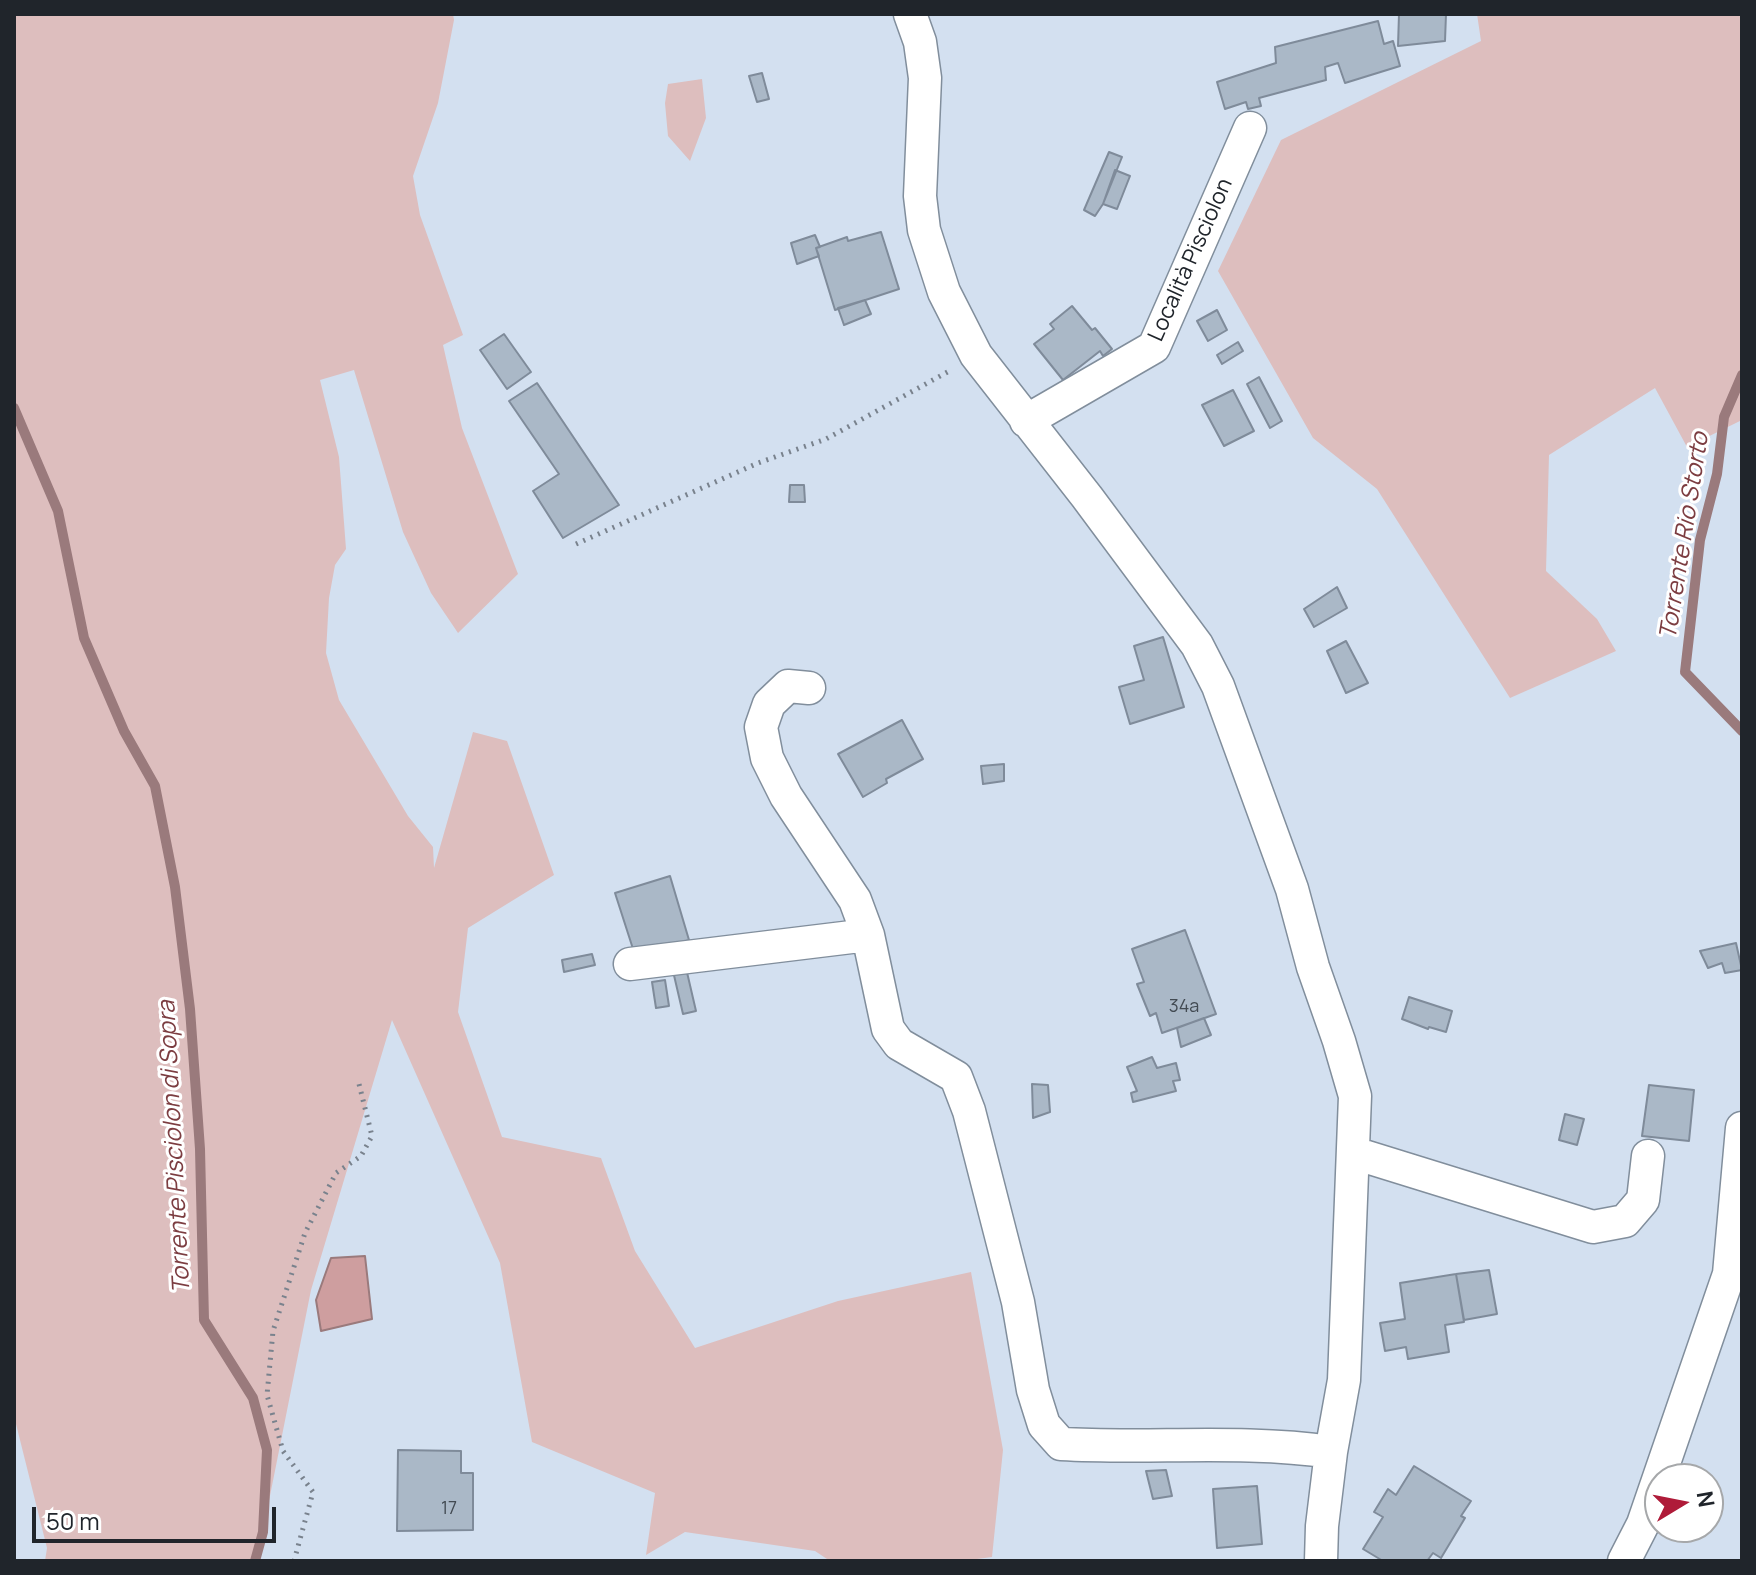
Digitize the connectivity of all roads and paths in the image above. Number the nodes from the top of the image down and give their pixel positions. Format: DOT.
graph roads {
  1 [pos="910,14"];
  2 [pos="1250,128"];
  3 [pos="976,355"];
  4 [pos="1026,421"];
  5 [pos="576,544"];
  6 [pos="809,688"];
  7 [pos="868,935"];
  8 [pos="630,964"];
  9 [pos="359,1084"];
  10 [pos="1742,1128"];
  11 [pos="1354,1153"];
  12 [pos="1648,1156"];
  13 [pos="1331,1452"];
  14 [pos="294,1561"];
  15 [pos="1321,1561"];
  16 [pos="1624,1561"];
  1 -- 3 [label="street"];
  2 -- 4 [label="street, Località Pisciolon"];
  3 -- 4 [label="street"];
  3 -- 5 [label="path"];
  4 -- 11 [label="street"];
  6 -- 7 [label="street"];
  7 -- 8 [label="street"];
  7 -- 13 [label="street"];
  9 -- 14 [label="path"];
  10 -- 16 [label="street"];
  11 -- 12 [label="street"];
  11 -- 13 [label="street"];
  13 -- 15 [label="street"];
}
